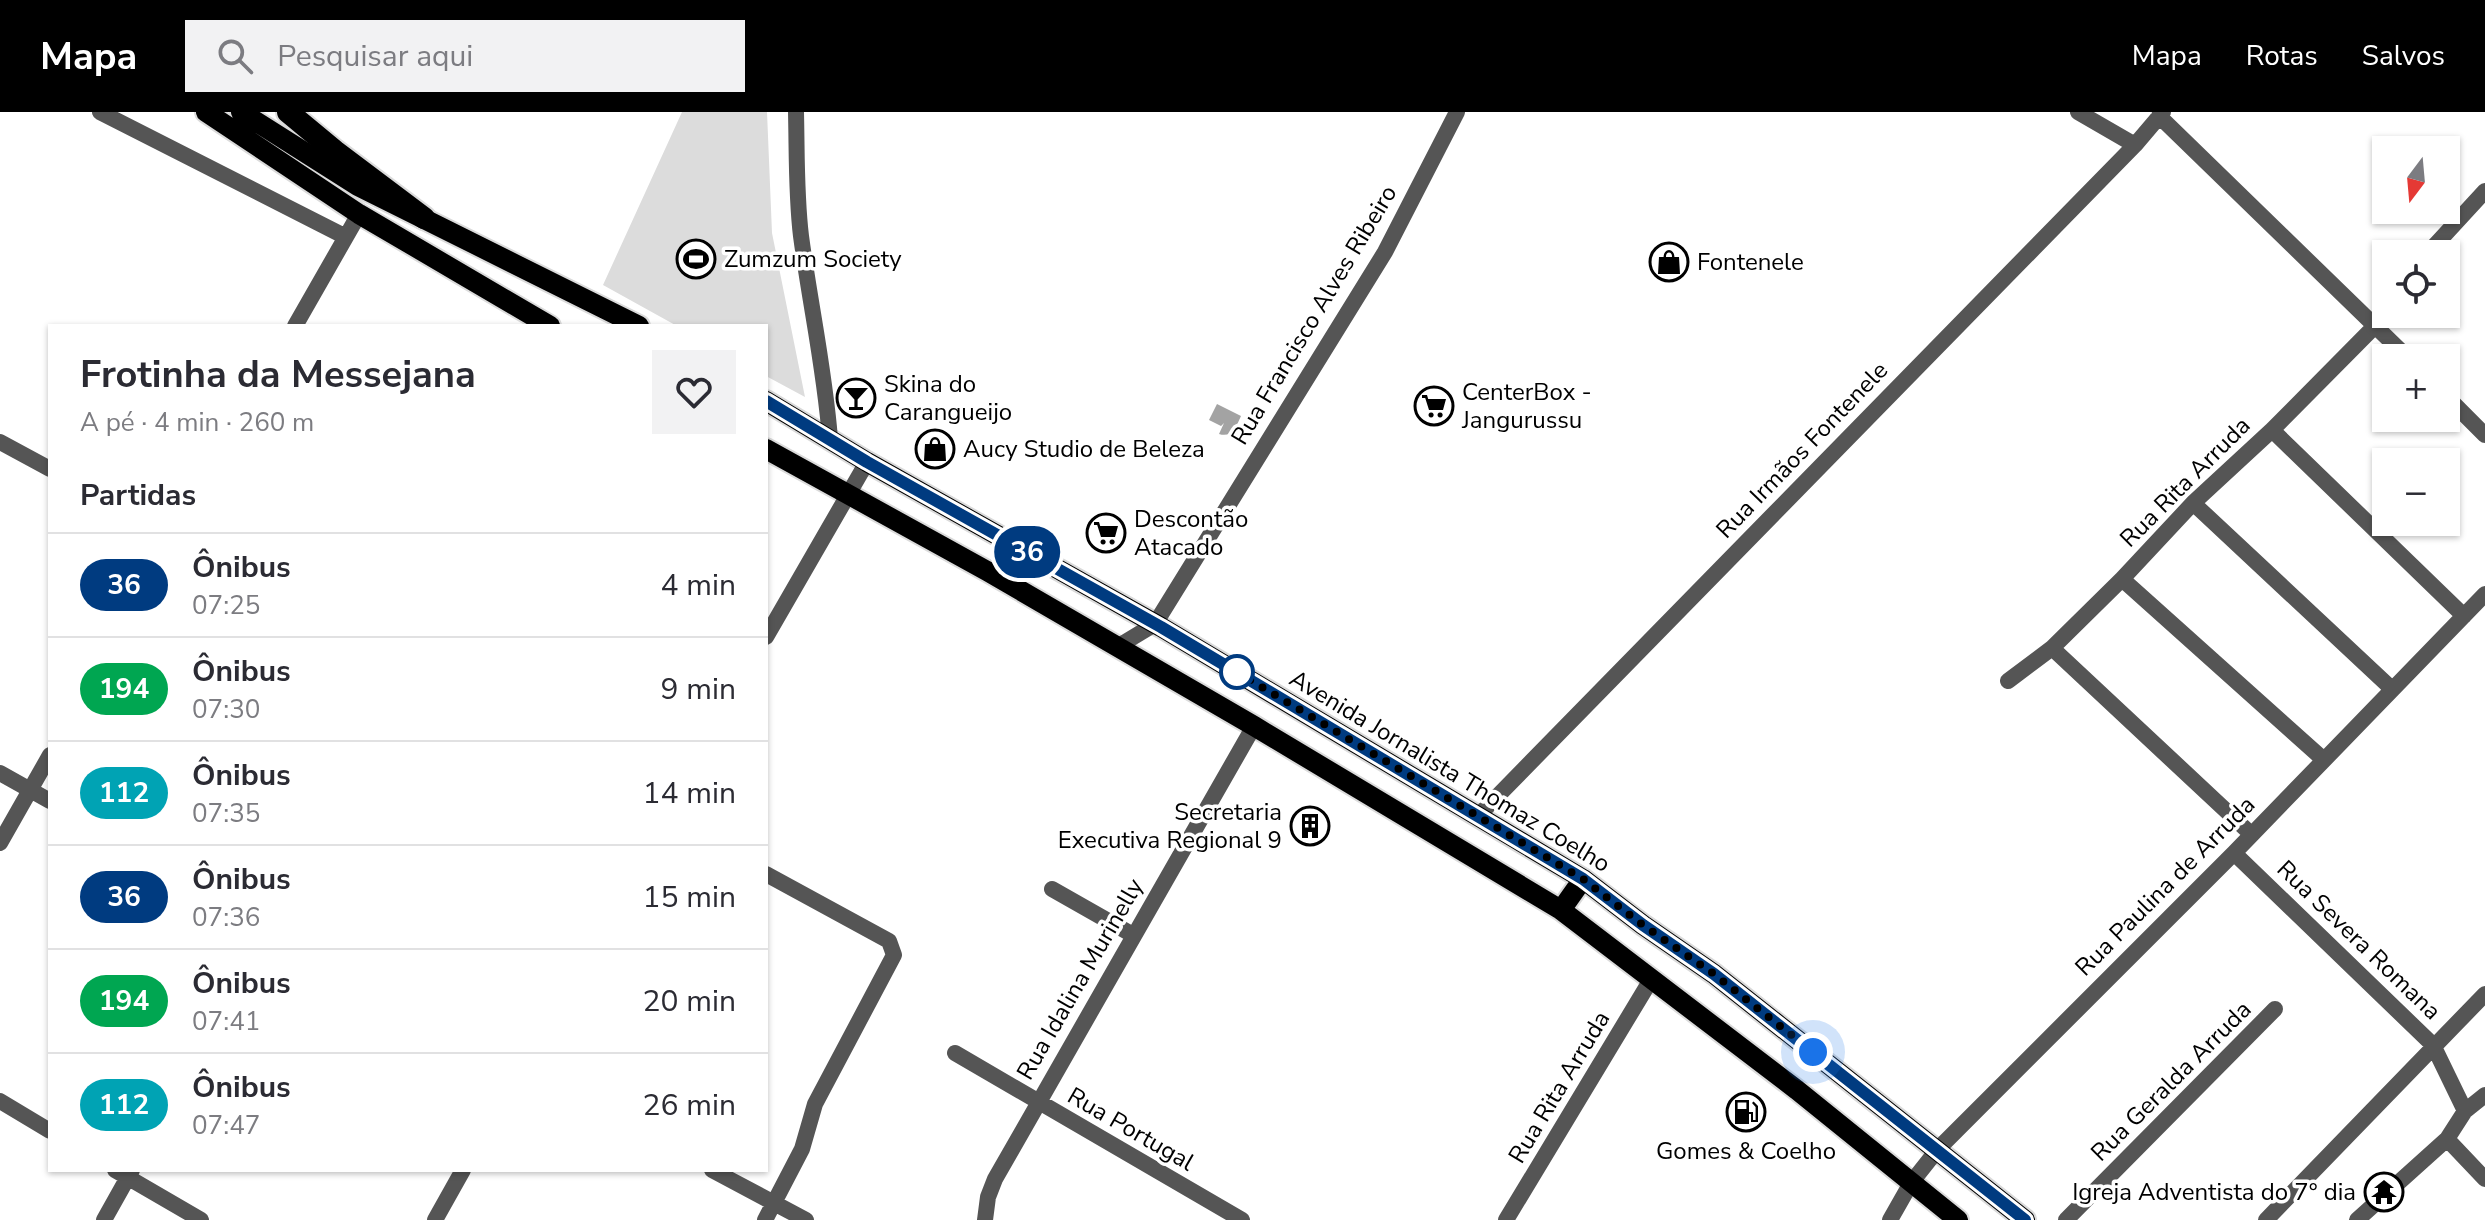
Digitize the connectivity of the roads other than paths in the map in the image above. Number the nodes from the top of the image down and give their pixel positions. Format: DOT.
graph roads {
  1 [pos="100,112"];
  2 [pos="206,112"];
  3 [pos="241,112"];
  4 [pos="288,112"];
  5 [pos="796,112"];
  6 [pos="1457,112"];
  7 [pos="2078,112"];
  8 [pos="2161,114"];
  9 [pos="2135,145"];
  10 [pos="2485,191"];
  11 [pos="359,214"];
  12 [pos="424,218"];
  13 [pos="346,237"];
  14 [pos="2440,240"];
  15 [pos="2372,321"];
  16 [pos="627,323"];
  17 [pos="296,324"];
  18 [pos="547,324"];
  19 [pos="2373,328"];
  20 [pos="2379,328"];
  21 [pos="2394,344"];
  22 [pos="768,402"];
  23 [pos="2460,410"];
  24 [pos="2272,430"];
  25 [pos="2485,435"];
  26 [pos="830,439"];
  27 [pos="0,442"];
  28 [pos="768,450"];
  29 [pos="867,462"];
  30 [pos="48,468"];
  31 [pos="847,494"];
  32 [pos="2193,503"];
  33 [pos="2122,579"];
  34 [pos="2485,594"];
  35 [pos="2464,616"];
  36 [pos="1155,624"];
  37 [pos="768,633"];
  38 [pos="1117,647"];
  39 [pos="2052,648"];
  40 [pos="2008,681"];
  41 [pos="2392,689"];
  42 [pos="1254,726"];
  43 [pos="48,758"];
  44 [pos="2324,760"];
  45 [pos="0,773"];
  46 [pos="30,790"];
  47 [pos="1439,793"];
  48 [pos="48,800"];
  49 [pos="1478,816"];
  50 [pos="1419,825"];
  51 [pos="2251,834"];
  52 [pos="0,843"];
  53 [pos="2234,853"];
  54 [pos="768,875"];
  55 [pos="1583,879"];
  56 [pos="1052,889"];
  57 [pos="1561,910"];
  58 [pos="1133,935"];
  59 [pos="1652,978"];
  60 [pos="2485,994"];
  61 [pos="2275,1009"];
  62 [pos="2433,1045"];
  63 [pos="955,1053"];
  64 [pos="2485,1095"];
  65 [pos="0,1101"];
  66 [pos="1037,1103"];
  67 [pos="2465,1111"];
  68 [pos="48,1130"];
  69 [pos="2447,1139"];
  70 [pos="1938,1149"];
  71 [pos="125,1172"];
  72 [pos="462,1172"];
  73 [pos="716,1172"];
  74 [pos="2485,1179"];
  75 [pos="1911,1183"];
  76 [pos="774,1203"];
  77 [pos="104,1220"];
  78 [pos="201,1220"];
  79 [pos="435,1220"];
  80 [pos="765,1220"];
  81 [pos="806,1220"];
  82 [pos="985,1220"];
  83 [pos="1242,1220"];
  84 [pos="1506,1220"];
  85 [pos="1890,1220"];
  86 [pos="1958,1220"];
  87 [pos="2025,1220"];
  88 [pos="2066,1220"];
  89 [pos="2266,1220"];
  90 [pos="2357,1220"];
  1 -- 13 [label="street"];
  2 -- 11 [label="main road"];
  3 -- 12 [label="main road"];
  4 -- 12 [label="highway"];
  5 -- 26 [label="street"];
  6 -- 36 [label="street, Rua Francisco Alves Ribeiro"];
  7 -- 9 [label="street"];
  8 -- 9 [label="street, Rua Irmãos Fontenele"];
  8 -- 15 [label="street"];
  9 -- 49 [label="street, Rua Irmãos Fontenele"];
  10 -- 14 [label="street"];
  11 -- 13 [label="street"];
  11 -- 18 [label="main road"];
  12 -- 16 [label="main road"];
  13 -- 17 [label="street"];
  19 -- 24 [label="street, Rua Rita Arruda"];
  20 -- 21 [label="street"];
  22 -- 26 [label="main road, Avenida Jornalista Thomaz Coelho"];
  23 -- 25 [label="street"];
  24 -- 32 [label="street, Rua Rita Arruda"];
  24 -- 35 [label="street"];
  26 -- 29 [label="main road, Avenida Jornalista Thomaz Coelho"];
  27 -- 30 [label="street"];
  28 -- 31 [label="main road"];
  29 -- 31 [label="street"];
  29 -- 36 [label="main road, Avenida Jornalista Thomaz Coelho"];
  31 -- 37 [label="street"];
  31 -- 38 [label="main road"];
  32 -- 33 [label="street, Rua Rita Arruda"];
  32 -- 41 [label="street"];
  33 -- 39 [label="street, Rua Rita Arruda"];
  33 -- 44 [label="street"];
  34 -- 35 [label="street, Rua Paulina de Arruda"];
  35 -- 41 [label="street, Rua Paulina de Arruda"];
  36 -- 38 [label="street, Rua Francisco Alves Ribeiro"];
  36 -- 47 [label="main road, Avenida Jornalista Thomaz Coelho"];
  38 -- 42 [label="main road"];
  39 -- 40 [label="street, Rua Rita Arruda"];
  39 -- 51 [label="street"];
  41 -- 44 [label="street, Rua Paulina de Arruda"];
  42 -- 50 [label="main road"];
  42 -- 58 [label="street, Rua Idalina Murinelly"];
  43 -- 46 [label="street"];
  44 -- 51 [label="street, Rua Paulina de Arruda"];
  45 -- 46 [label="street"];
  46 -- 48 [label="street"];
  46 -- 52 [label="street"];
  47 -- 49 [label="main road, Avenida Jornalista Thomaz Coelho"];
  47 -- 50 [label="main road"];
  49 -- 55 [label="main road, Avenida Jornalista Thomaz Coelho"];
  50 -- 57 [label="main road"];
  51 -- 53 [label="street, Rua Paulina de Arruda"];
  53 -- 62 [label="street, Rua Severa Romana"];
  53 -- 70 [label="street, Rua Paulina de Arruda"];
  54 -- 76 [label="street"];
  55 -- 57 [label="main road"];
  55 -- 70 [label="main road, Avenida Jornalista Thomaz Coelho"];
  56 -- 58 [label="street"];
  57 -- 59 [label="main road"];
  58 -- 66 [label="street, Rua Idalina Murinelly"];
  59 -- 75 [label="main road"];
  59 -- 84 [label="street, Rua Rita Arruda"];
  60 -- 62 [label="street"];
  61 -- 88 [label="street, Rua Geralda Arruda"];
  62 -- 67 [label="street, Rua Severa Romana"];
  62 -- 89 [label="street"];
  63 -- 66 [label="street, Rua Portugal"];
  64 -- 67 [label="street"];
  65 -- 68 [label="street"];
  66 -- 82 [label="street, Rua Idalina Murinelly"];
  66 -- 83 [label="street, Rua Portugal"];
  67 -- 69 [label="street"];
  69 -- 74 [label="street"];
  69 -- 90 [label="street"];
  70 -- 75 [label="street, Rua Paulina de Arruda"];
  70 -- 87 [label="main road, Avenida Jornalista Thomaz Coelho"];
  71 -- 77 [label="street"];
  71 -- 78 [label="street"];
  72 -- 79 [label="street"];
  73 -- 76 [label="street"];
  75 -- 85 [label="street, Rua Paulina de Arruda"];
  75 -- 86 [label="main road"];
  76 -- 80 [label="street"];
  76 -- 81 [label="street"];
}
